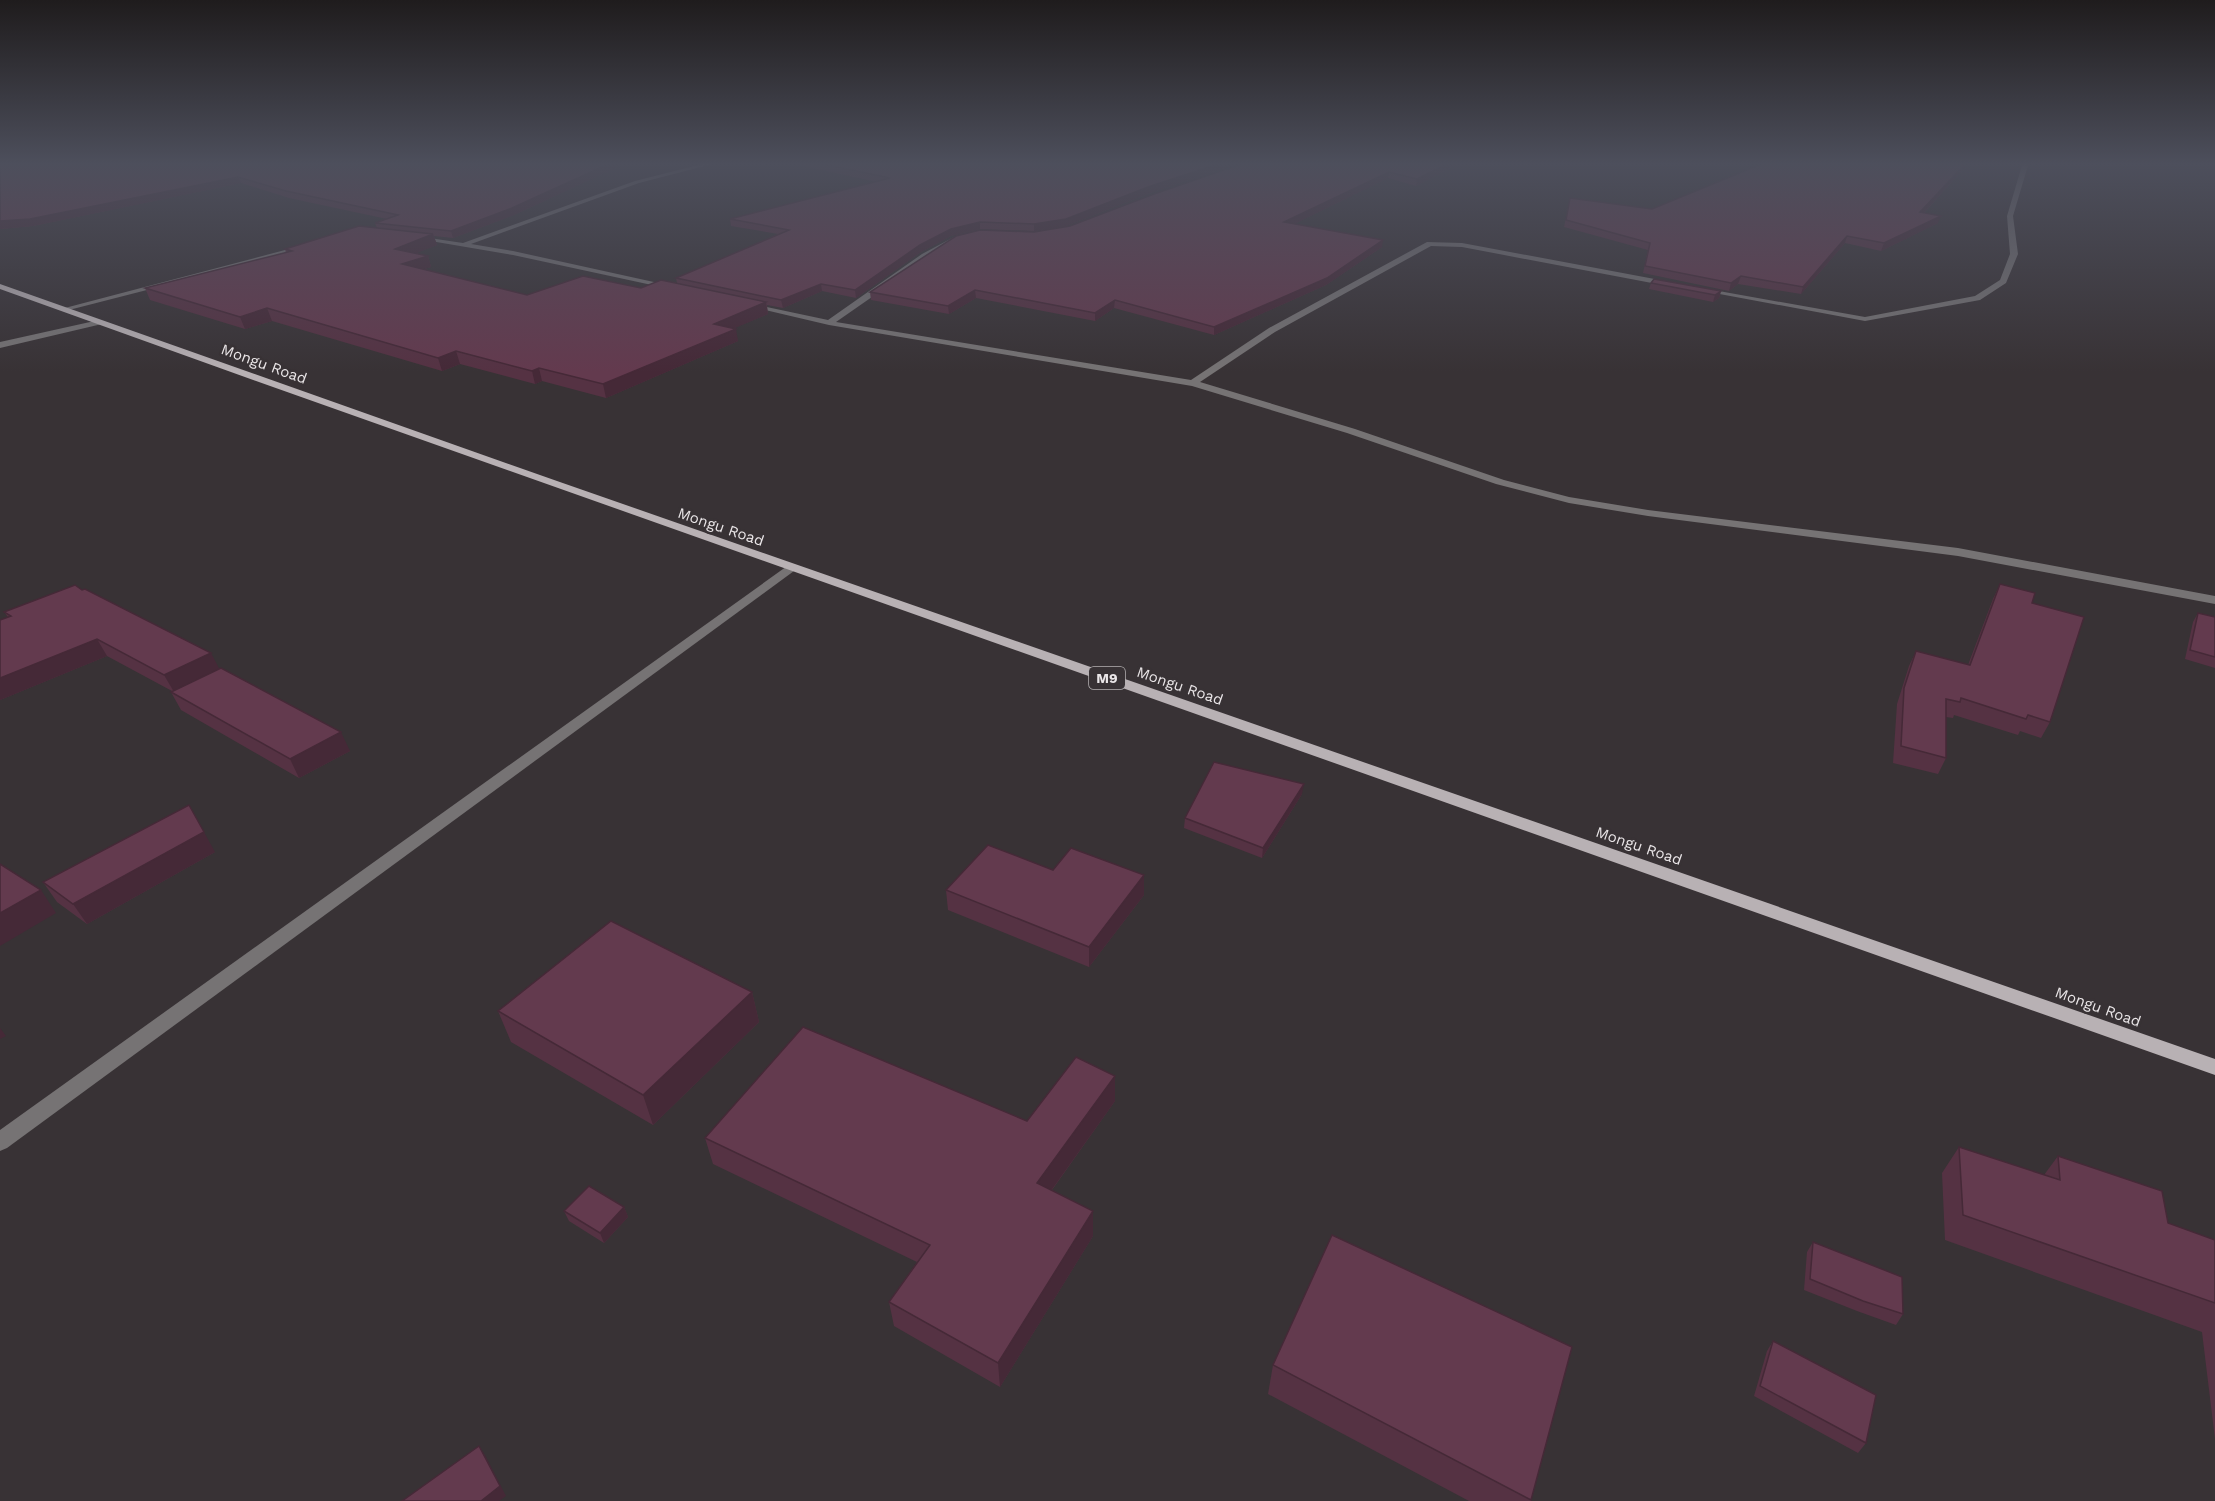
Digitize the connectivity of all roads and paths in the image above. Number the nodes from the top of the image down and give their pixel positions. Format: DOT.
graph roads {
  1 [pos="497,232"];
  2 [pos="2012,232"];
  3 [pos="407,237"];
  4 [pos="960,237"];
  5 [pos="465,244"];
  6 [pos="311,245"];
  7 [pos="0,286"];
  8 [pos="1683,286"];
  9 [pos="1694,289"];
  10 [pos="678,290"];
  11 [pos="736,302"];
  12 [pos="65,309"];
  13 [pos="99,322"];
  14 [pos="830,322"];
  15 [pos="0,345"];
  16 [pos="1193,383"];
  17 [pos="790,568"];
  18 [pos="2215,600"];
  19 [pos="2215,1066"];
  20 [pos="0,1142"];
  1 -- 5 [label="street"];
  2 -- 9 [label="street"];
  3 -- 5 [label="street"];
  4 -- 14 [label="street"];
  5 -- 10 [label="street"];
  6 -- 12 [label="street"];
  7 -- 12 [label="main road, Mongu Road / M9"];
  8 -- 16 [label="street"];
  11 -- 14 [label="street"];
  12 -- 13 [label="main road, Mongu Road / M9"];
  13 -- 15 [label="street"];
  13 -- 17 [label="main road, Mongu Road / M9"];
  14 -- 16 [label="street"];
  16 -- 18 [label="street"];
  17 -- 19 [label="main road, Mongu Road / M9"];
  17 -- 20 [label="street"];
}
